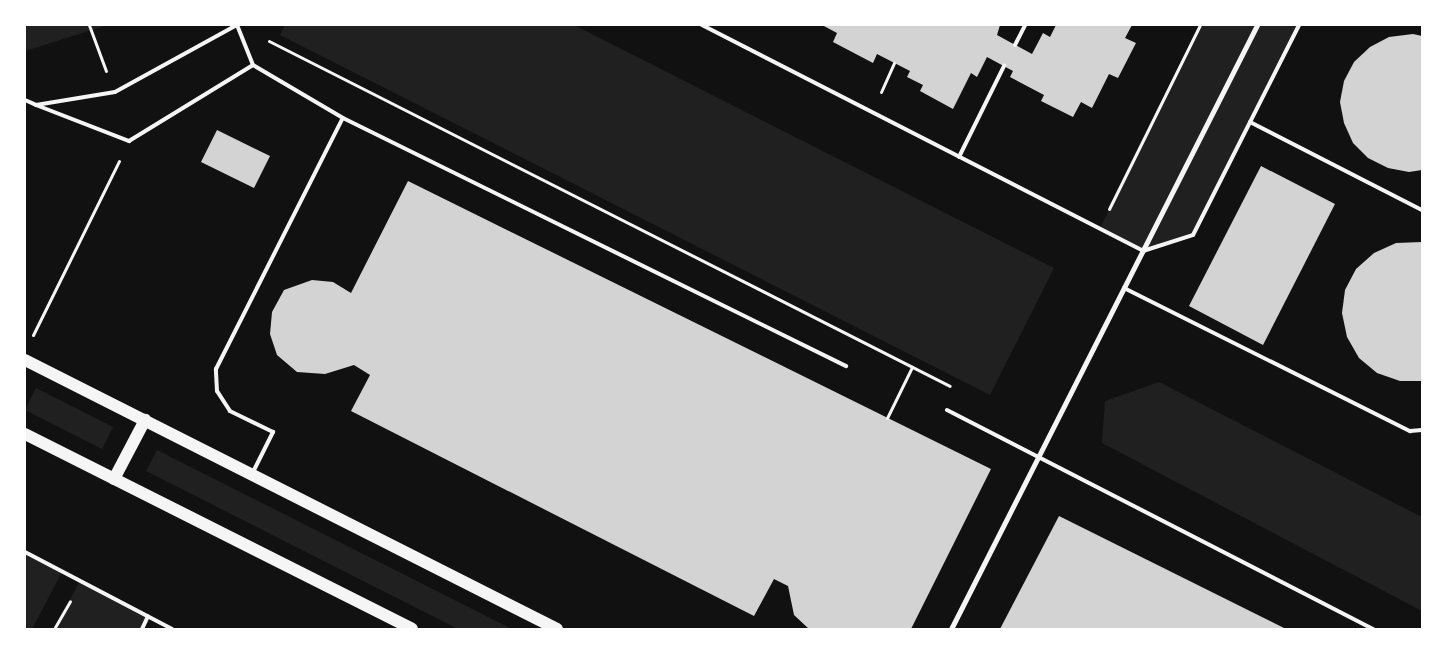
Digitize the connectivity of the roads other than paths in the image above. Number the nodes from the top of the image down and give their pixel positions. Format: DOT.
graph roads {
  1 [pos="237,25"];
  2 [pos="702,25"];
  3 [pos="1025,25"];
  4 [pos="1257,25"];
  5 [pos="1299,25"];
  6 [pos="1015,45"];
  7 [pos="253,65"];
  8 [pos="1004,66"];
  9 [pos="25,100"];
  10 [pos="36,105"];
  11 [pos="344,118"];
  12 [pos="1250,122"];
  13 [pos="959,157"];
  14 [pos="1422,210"];
  15 [pos="1142,252"];
  16 [pos="1124,288"];
  17 [pos="25,360"];
  18 [pos="846,366"];
  19 [pos="947,410"];
  20 [pos="145,420"];
  21 [pos="1422,430"];
  22 [pos="25,434"];
  23 [pos="1038,456"];
  24 [pos="252,474"];
  25 [pos="114,479"];
  26 [pos="25,552"];
  27 [pos="148,616"];
  28 [pos="142,629"];
  29 [pos="172,629"];
  30 [pos="412,629"];
  31 [pos="557,629"];
  32 [pos="951,629"];
  33 [pos="1374,629"];
  1 -- 7 [label="lane"];
  1 -- 10 [label="lane"];
  2 -- 13 [label="lane"];
  3 -- 6 [label="lane"];
  4 -- 15 [label="street"];
  5 -- 12 [label="lane"];
  7 -- 10 [label="lane"];
  7 -- 11 [label="lane"];
  8 -- 13 [label="lane"];
  9 -- 10 [label="lane"];
  11 -- 18 [label="lane"];
  11 -- 24 [label="lane"];
  12 -- 14 [label="lane"];
  12 -- 15 [label="lane"];
  13 -- 15 [label="lane"];
  15 -- 16 [label="street"];
  16 -- 21 [label="lane"];
  16 -- 23 [label="street"];
  17 -- 20 [label="main road"];
  19 -- 23 [label="lane"];
  20 -- 24 [label="main road"];
  20 -- 25 [label="main road"];
  22 -- 25 [label="main road"];
  23 -- 32 [label="street"];
  23 -- 33 [label="lane"];
  24 -- 31 [label="main road"];
  25 -- 30 [label="main road"];
  26 -- 27 [label="lane"];
  27 -- 28 [label="lane"];
  27 -- 29 [label="lane"];
}
